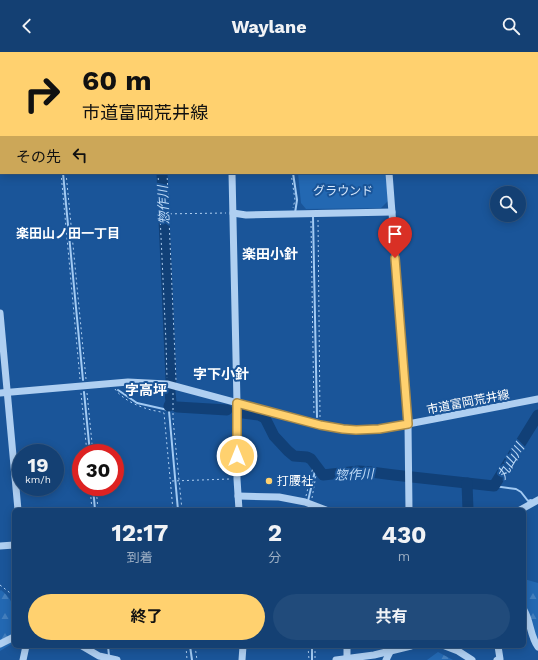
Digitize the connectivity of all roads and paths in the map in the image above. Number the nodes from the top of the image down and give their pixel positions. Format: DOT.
graph roads {
  1 [pos="60,174"];
  2 [pos="66,174"];
  3 [pos="158,174"];
  4 [pos="167,174"];
  5 [pos="232,174"];
  6 [pos="291,174"];
  7 [pos="389,174"];
  8 [pos="392,212"];
  9 [pos="169,213"];
  10 [pos="233,213"];
  11 [pos="160,214"];
  12 [pos="294,214"];
  13 [pos="318,214"];
  14 [pos="311,220"];
  15 [pos="0,313"];
  16 [pos="113,383"];
  17 [pos="172,385"];
  18 [pos="84,386"];
  19 [pos="4,393"];
  20 [pos="538,399"];
  21 [pos="237,403"];
  22 [pos="317,424"];
  23 [pos="408,424"];
  24 [pos="87,444"];
  25 [pos="92,444"];
  26 [pos="313,467"];
  27 [pos="316,475"];
  28 [pos="237,479"];
  29 [pos="171,481"];
  30 [pos="179,481"];
  31 [pos="91,496"];
  32 [pos="97,496"];
  33 [pos="238,496"];
  34 [pos="538,500"];
  35 [pos="308,503"];
  36 [pos="18,508"];
  37 [pos="92,508"];
  38 [pos="98,508"];
  39 [pos="173,508"];
  40 [pos="182,508"];
  41 [pos="239,508"];
  42 [pos="321,508"];
  43 [pos="409,508"];
  44 [pos="524,508"];
  45 [pos="12,545"];
  46 [pos="0,546"];
  47 [pos="0,585"];
  48 [pos="12,594"];
  49 [pos="526,614"];
  50 [pos="12,638"];
  51 [pos="0,644"];
  52 [pos="26,648"];
  53 [pos="85,648"];
  54 [pos="186,648"];
  55 [pos="195,648"];
  56 [pos="243,648"];
  57 [pos="308,648"];
  58 [pos="315,648"];
  59 [pos="347,648"];
  60 [pos="404,648"];
  61 [pos="450,648"];
  62 [pos="498,648"];
  63 [pos="538,648"];
  64 [pos="390,652"];
  65 [pos="349,659"];
  66 [pos="23,660"];
  67 [pos="117,660"];
  68 [pos="187,660"];
  69 [pos="197,660"];
  70 [pos="242,660"];
  71 [pos="309,660"];
  72 [pos="315,660"];
  73 [pos="336,660"];
  74 [pos="386,660"];
  75 [pos="472,660"];
  76 [pos="497,660"];
  1 -- 18 [label="path"];
  2 -- 18 [label="path"];
  3 -- 11 [label="path"];
  4 -- 9 [label="path"];
  5 -- 10 [label="street"];
  6 -- 12 [label="path"];
  7 -- 8 [label="street"];
  8 -- 13 [label="street"];
  8 -- 23 [label="street"];
  9 -- 10 [label="path"];
  9 -- 11 [label="path"];
  9 -- 17 [label="path"];
  10 -- 12 [label="street"];
  10 -- 21 [label="street"];
  11 -- 17 [label="path"];
  12 -- 13 [label="street"];
  13 -- 22 [label="path"];
  14 -- 22 [label="path"];
  15 -- 19 [label="street"];
  16 -- 17 [label="street, 市道富岡荒井線"];
  16 -- 18 [label="street, 市道富岡荒井線"];
  16 -- 29 [label="path"];
  17 -- 21 [label="street, 市道富岡荒井線"];
  17 -- 30 [label="path"];
  18 -- 19 [label="street, 市道富岡荒井線"];
  18 -- 24 [label="path"];
  18 -- 25 [label="path"];
  19 -- 36 [label="street"];
  20 -- 23 [label="street, 市道富岡荒井線"];
  21 -- 22 [label="street, 市道富岡荒井線"];
  21 -- 28 [label="street"];
  22 -- 23 [label="street, 市道富岡荒井線"];
  23 -- 43 [label="street"];
  26 -- 35 [label="path"];
  27 -- 35 [label="path"];
  28 -- 30 [label="path"];
  28 -- 33 [label="street"];
  29 -- 30 [label="path"];
  29 -- 39 [label="path"];
  30 -- 40 [label="path"];
  31 -- 37 [label="path"];
  32 -- 38 [label="path"];
  33 -- 35 [label="street"];
  33 -- 41 [label="street"];
  34 -- 44 [label="street"];
  35 -- 42 [label="street"];
  45 -- 46 [label="street"];
  47 -- 48 [label="path"];
  49 -- 63 [label="street"];
  50 -- 51 [label="street"];
  52 -- 66 [label="street"];
  53 -- 67 [label="street"];
  54 -- 68 [label="path"];
  55 -- 69 [label="path"];
  56 -- 70 [label="street"];
  57 -- 71 [label="path"];
  58 -- 72 [label="path"];
  59 -- 65 [label="street"];
  60 -- 64 [label="street"];
  61 -- 75 [label="street"];
  62 -- 76 [label="street"];
  64 -- 65 [label="street"];
  64 -- 74 [label="street"];
  65 -- 73 [label="street"];
}
